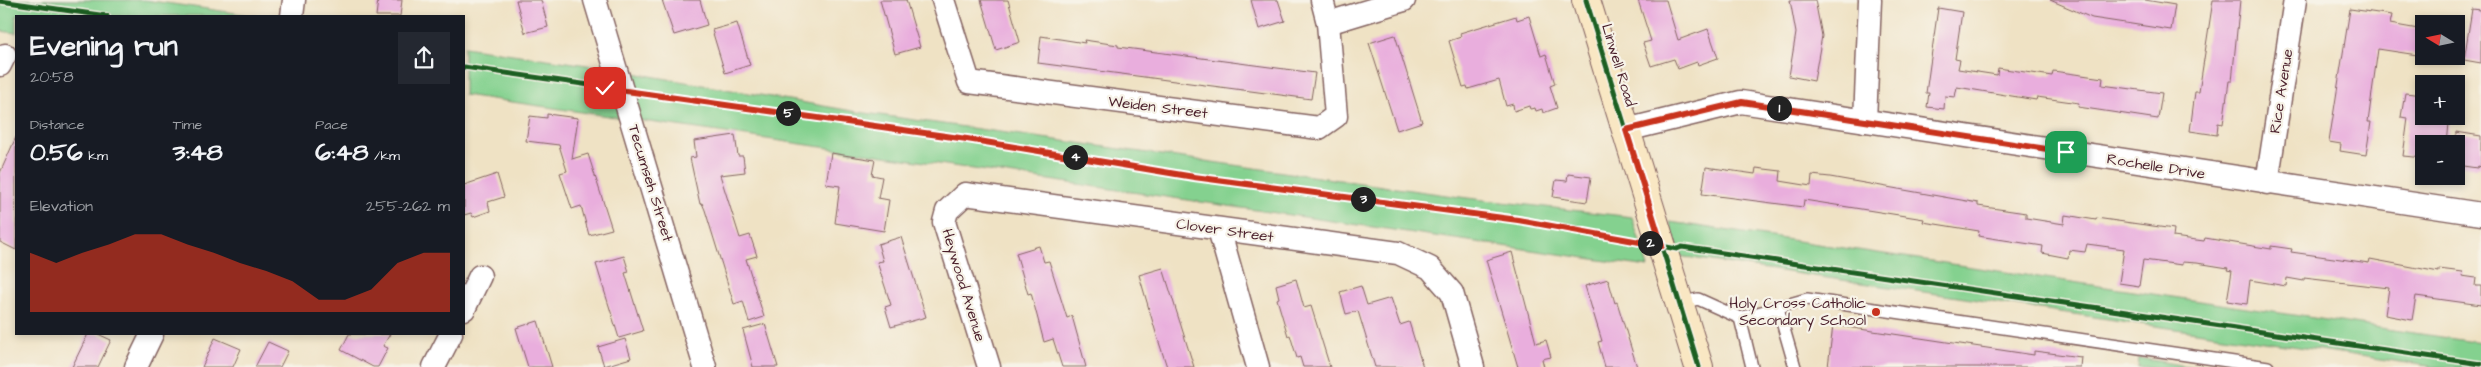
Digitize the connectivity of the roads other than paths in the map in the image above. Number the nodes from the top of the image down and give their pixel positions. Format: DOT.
graph roads {
  1 [pos="294,0"];
  2 [pos="595,0"];
  3 [pos="943,0"];
  4 [pos="1322,0"];
  5 [pos="1404,0"];
  6 [pos="1586,0"];
  7 [pos="1870,0"];
  8 [pos="2295,0"];
  9 [pos="292,15"];
  10 [pos="1328,23"];
  11 [pos="1865,121"];
  12 [pos="1626,130"];
  13 [pos="2268,183"];
  14 [pos="953,205"];
  15 [pos="2481,214"];
  16 [pos="1219,229"];
  17 [pos="480,276"];
  18 [pos="1679,303"];
  19 [pos="465,306"];
  20 [pos="1778,308"];
  21 [pos="1740,318"];
  22 [pos="152,335"];
  23 [pos="450,335"];
  24 [pos="2230,364"];
  25 [pos="136,367"];
  26 [pos="434,367"];
  27 [pos="705,367"];
  28 [pos="988,367"];
  29 [pos="1258,367"];
  30 [pos="1473,367"];
  31 [pos="1699,367"];
  32 [pos="1752,367"];
  33 [pos="1795,367"];
  34 [pos="2268,367"];
  1 -- 9 [label="street"];
  2 -- 27 [label="street, Tecumseh Street"];
  3 -- 10 [label="street, Weiden Street"];
  4 -- 10 [label="street, Weiden Street"];
  5 -- 10 [label="street"];
  6 -- 12 [label="main road, Linwell Road"];
  7 -- 11 [label="street"];
  8 -- 13 [label="street, Rice Avenue"];
  11 -- 12 [label="street, Rochelle Drive"];
  11 -- 13 [label="street, Rochelle Drive"];
  12 -- 18 [label="main road, Linwell Road"];
  13 -- 15 [label="street, Rochelle Drive"];
  14 -- 16 [label="street, Clover Street"];
  14 -- 28 [label="street, Heywood Avenue"];
  16 -- 29 [label="street"];
  16 -- 30 [label="street, Clover Street"];
  17 -- 19 [label="street"];
  18 -- 21 [label="lane"];
  18 -- 31 [label="main road, Linwell Road"];
  20 -- 21 [label="lane"];
  20 -- 24 [label="lane"];
  20 -- 33 [label="lane"];
  21 -- 32 [label="lane"];
  22 -- 25 [label="street"];
  23 -- 26 [label="street"];
  24 -- 34 [label="lane"];
}
